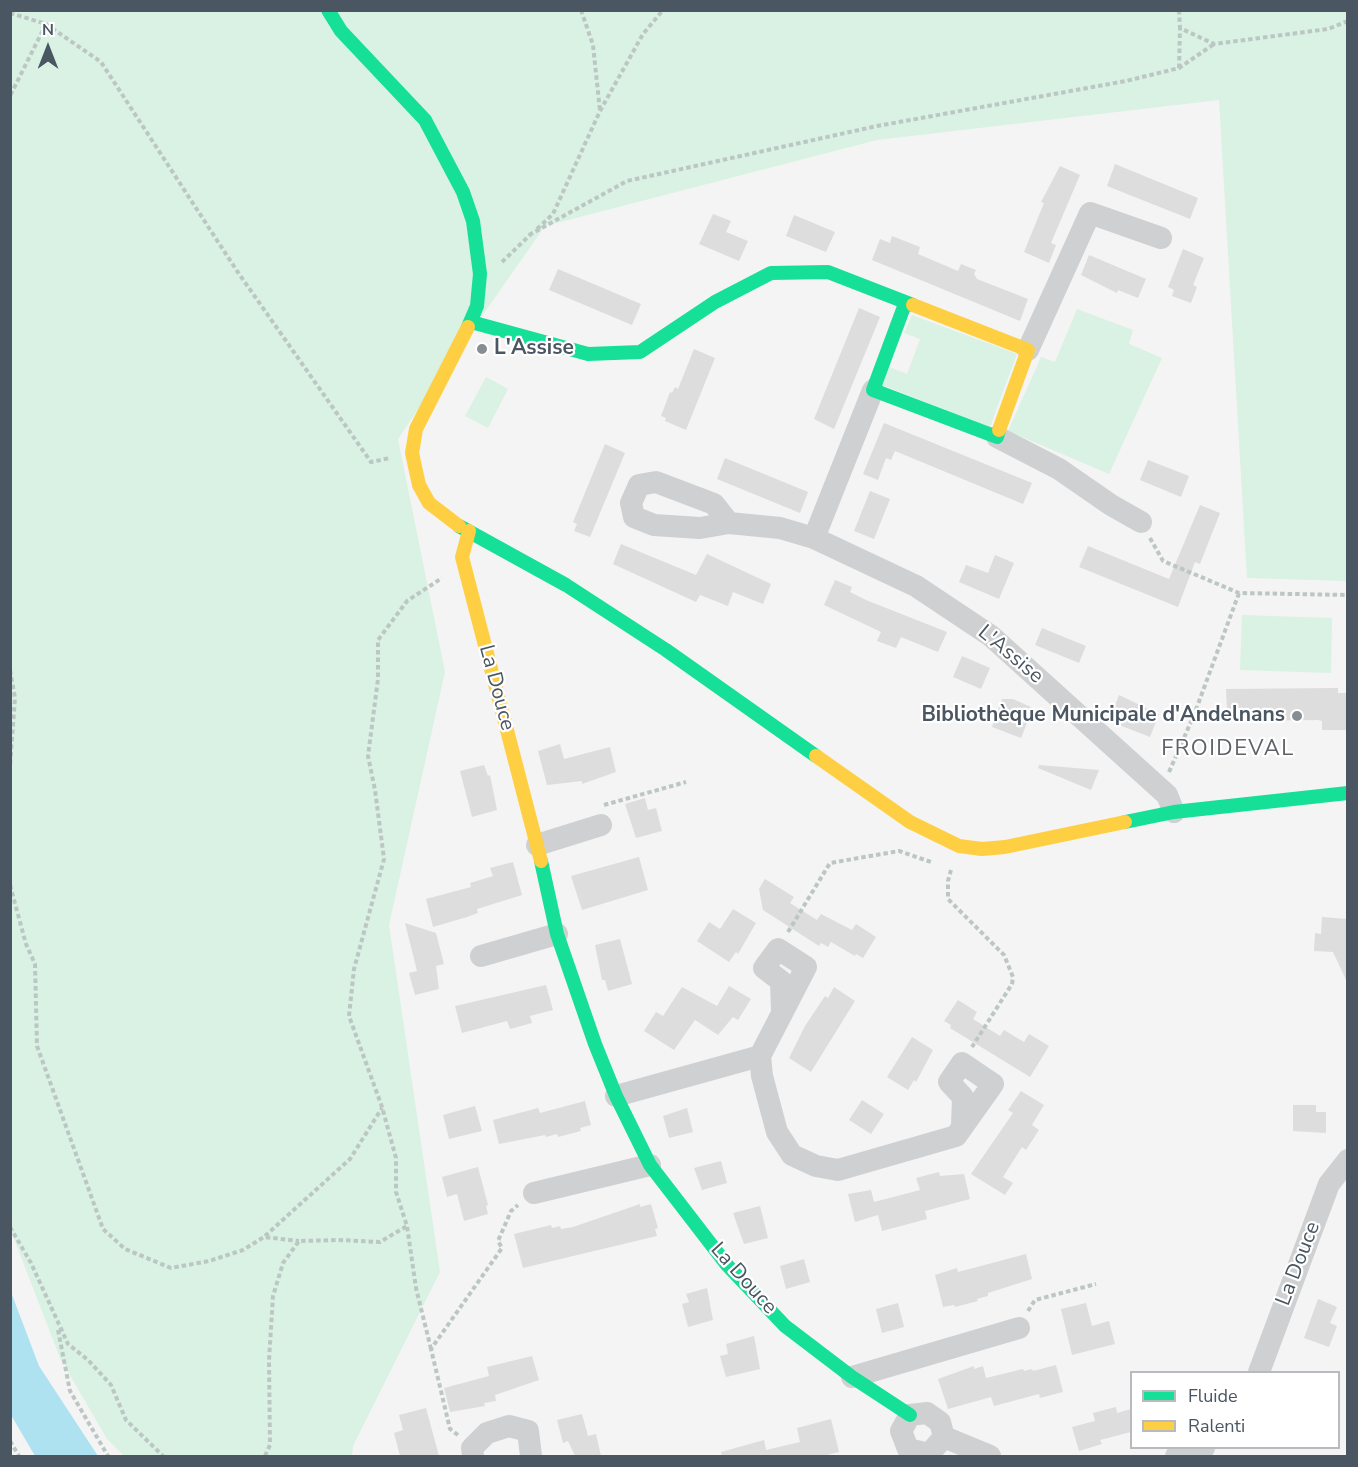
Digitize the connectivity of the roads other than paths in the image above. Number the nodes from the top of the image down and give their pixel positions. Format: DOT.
graph roads {
  1 [pos="328,10"];
  2 [pos="1161,238"];
  3 [pos="905,304"];
  4 [pos="471,322"];
  5 [pos="1028,350"];
  6 [pos="873,390"];
  7 [pos="997,437"];
  8 [pos="1141,522"];
  9 [pos="729,523"];
  10 [pos="469,531"];
  11 [pos="814,537"];
  12 [pos="1347,793"];
  13 [pos="1174,812"];
  14 [pos="602,825"];
  15 [pos="537,845"];
  16 [pos="557,934"];
  17 [pos="778,949"];
  18 [pos="481,956"];
  19 [pos="760,1056"];
  20 [pos="616,1096"];
  21 [pos="962,1125"];
  22 [pos="1347,1160"];
  23 [pos="650,1165"];
  24 [pos="534,1193"];
  25 [pos="1019,1328"];
  26 [pos="1259,1371"];
  27 [pos="852,1377"];
  28 [pos="910,1415"];
  29 [pos="944,1437"];
  30 [pos="1200,1449"];
  31 [pos="472,1452"];
  32 [pos="901,1453"];
  33 [pos="531,1456"];
  34 [pos="990,1456"];
  35 [pos="1176,1456"];
  1 -- 4 [label="street"];
  2 -- 5 [label="street"];
  3 -- 4 [label="street"];
  3 -- 5 [label="street"];
  3 -- 6 [label="street"];
  4 -- 10 [label="street"];
  5 -- 7 [label="street"];
  6 -- 7 [label="street"];
  6 -- 11 [label="street"];
  7 -- 8 [label="street"];
  9 -- 11 [label="street, L'Assise"];
  10 -- 13 [label="street"];
  10 -- 15 [label="street, La Douce"];
  11 -- 13 [label="street, L'Assise"];
  12 -- 13 [label="street"];
  14 -- 15 [label="street"];
  15 -- 16 [label="street, La Douce"];
  16 -- 18 [label="street"];
  16 -- 20 [label="street, La Douce"];
  17 -- 19 [label="street"];
  19 -- 20 [label="street"];
  19 -- 21 [label="street"];
  20 -- 23 [label="street, La Douce"];
  21 -- 21 [label="street"];
  22 -- 26 [label="street, La Douce"];
  23 -- 24 [label="street"];
  23 -- 27 [label="street, La Douce"];
  25 -- 27 [label="street"];
  27 -- 28 [label="street, La Douce"];
  28 -- 29 [label="street"];
  28 -- 32 [label="street"];
  29 -- 32 [label="street"];
  29 -- 34 [label="street"];
  30 -- 35 [label="street"];
  31 -- 33 [label="street"];
}
